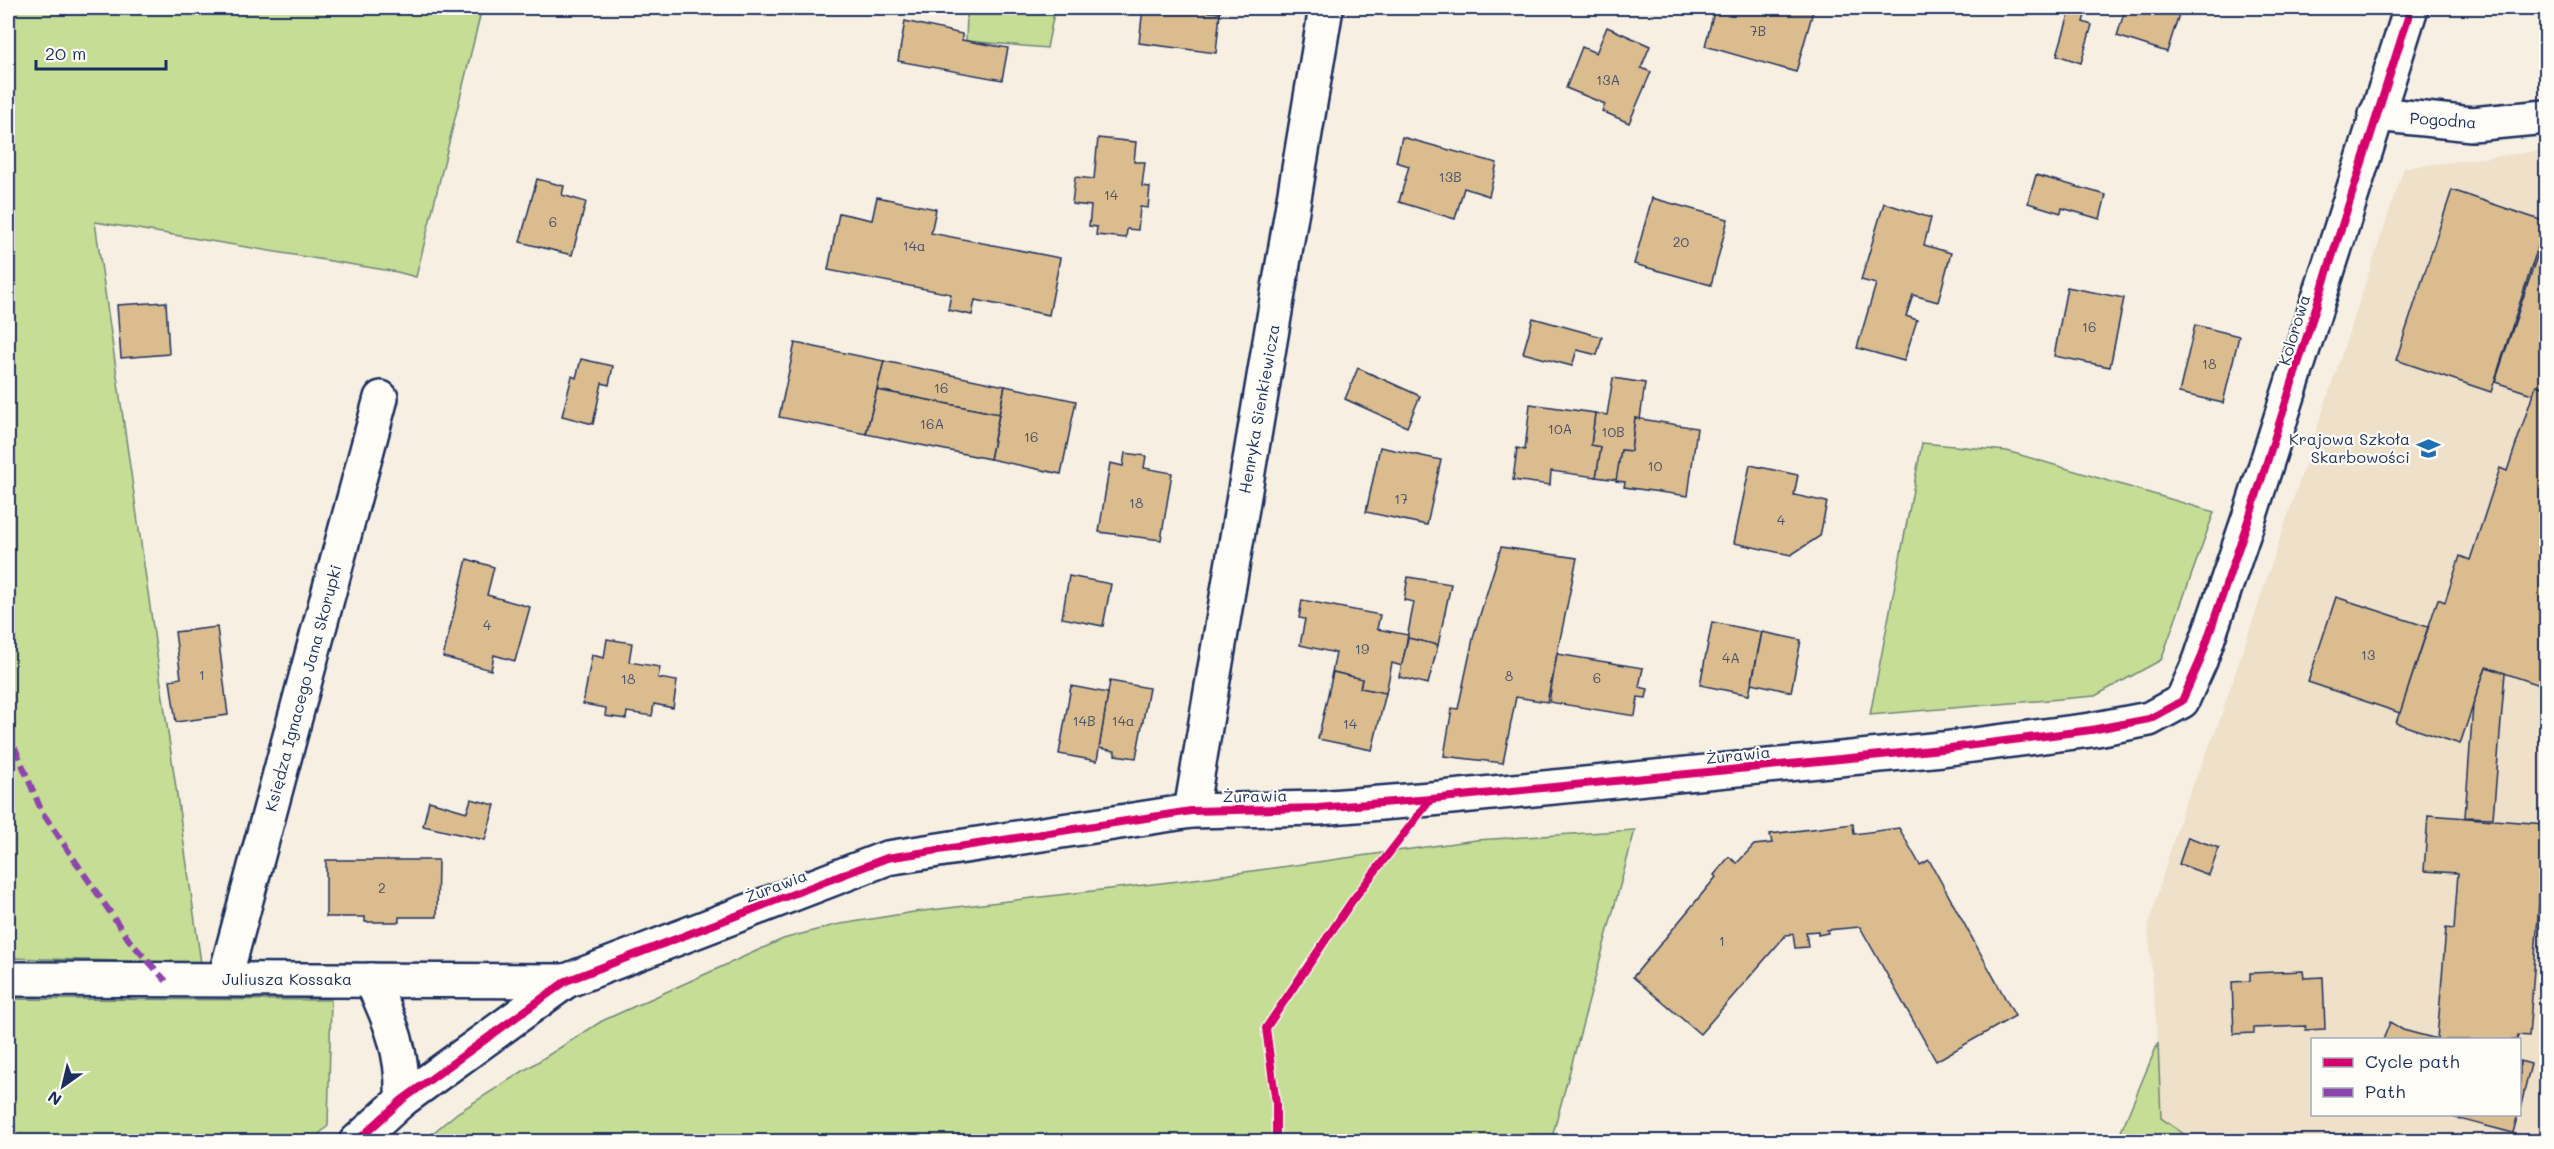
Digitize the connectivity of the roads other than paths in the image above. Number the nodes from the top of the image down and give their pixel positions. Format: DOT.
graph roads {
  1 [pos="1326,8"];
  2 [pos="2411,8"];
  3 [pos="2376,114"];
  4 [pos="2547,117"];
  5 [pos="381,398"];
  6 [pos="2200,661"];
  7 [pos="1191,811"];
  8 [pos="225,978"];
  9 [pos="8,979"];
  10 [pos="371,980"];
  11 [pos="566,981"];
  12 [pos="402,1100"];
  13 [pos="356,1142"];
  1 -- 7 [label="street, Henryka Sienkiewicza"];
  2 -- 3 [label="street, Kolorowa"];
  3 -- 4 [label="street, Pogodna"];
  3 -- 6 [label="street, Kolorowa"];
  5 -- 8 [label="street, Księdza Ignacego Jana Skorupki"];
  6 -- 7 [label="street, Żurawia"];
  7 -- 11 [label="street, Żurawia"];
  8 -- 9 [label="street, Juliusza Kossaka"];
  8 -- 10 [label="street, Juliusza Kossaka"];
  10 -- 11 [label="street, Juliusza Kossaka"];
  10 -- 12 [label="street"];
  11 -- 12 [label="street, Żurawia"];
  12 -- 13 [label="street, Żurawia"];
}
